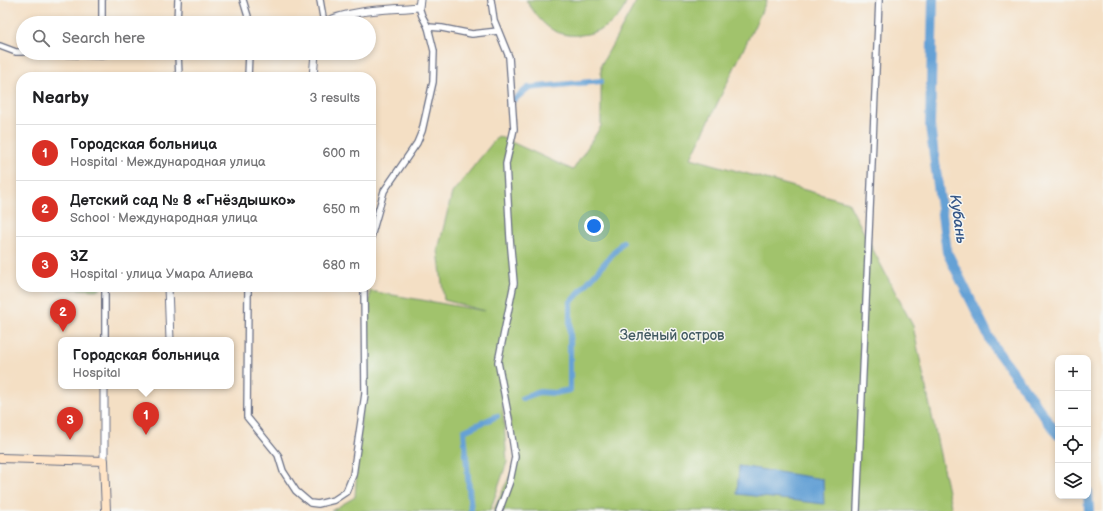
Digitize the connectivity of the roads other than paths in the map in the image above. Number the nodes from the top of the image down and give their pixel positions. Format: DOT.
graph roads {
  1 [pos="102,0"];
  2 [pos="178,0"];
  3 [pos="243,0"];
  4 [pos="320,0"];
  5 [pos="491,0"];
  6 [pos="879,0"];
  7 [pos="419,4"];
  8 [pos="102,16"];
  9 [pos="177,16"];
  10 [pos="248,16"];
  11 [pos="322,16"];
  12 [pos="344,16"];
  13 [pos="428,26"];
  14 [pos="498,31"];
  15 [pos="0,46"];
  16 [pos="16,52"];
  17 [pos="178,60"];
  18 [pos="249,60"];
  19 [pos="314,60"];
  20 [pos="179,72"];
  21 [pos="248,72"];
  22 [pos="313,72"];
  23 [pos="376,219"];
  24 [pos="106,292"];
  25 [pos="168,292"];
  26 [pos="248,292"];
  27 [pos="364,292"];
  28 [pos="105,337"];
  29 [pos="170,337"];
  30 [pos="104,389"];
  31 [pos="0,458"];
  32 [pos="104,461"];
  33 [pos="106,511"];
  34 [pos="498,511"];
  35 [pos="857,511"];
  1 -- 8 [label="street"];
  2 -- 9 [label="street"];
  3 -- 10 [label="street"];
  4 -- 11 [label="street"];
  5 -- 14 [label="street"];
  6 -- 35 [label="street"];
  7 -- 12 [label="street"];
  7 -- 13 [label="street"];
  13 -- 14 [label="street"];
  13 -- 23 [label="street"];
  14 -- 34 [label="street"];
  15 -- 16 [label="street"];
  17 -- 20 [label="street"];
  18 -- 21 [label="street"];
  19 -- 22 [label="street"];
  24 -- 28 [label="street"];
  25 -- 29 [label="street"];
  26 -- 27 [label="street"];
  30 -- 32 [label="street"];
  31 -- 32 [label="main road"];
  32 -- 33 [label="main road"];
}
